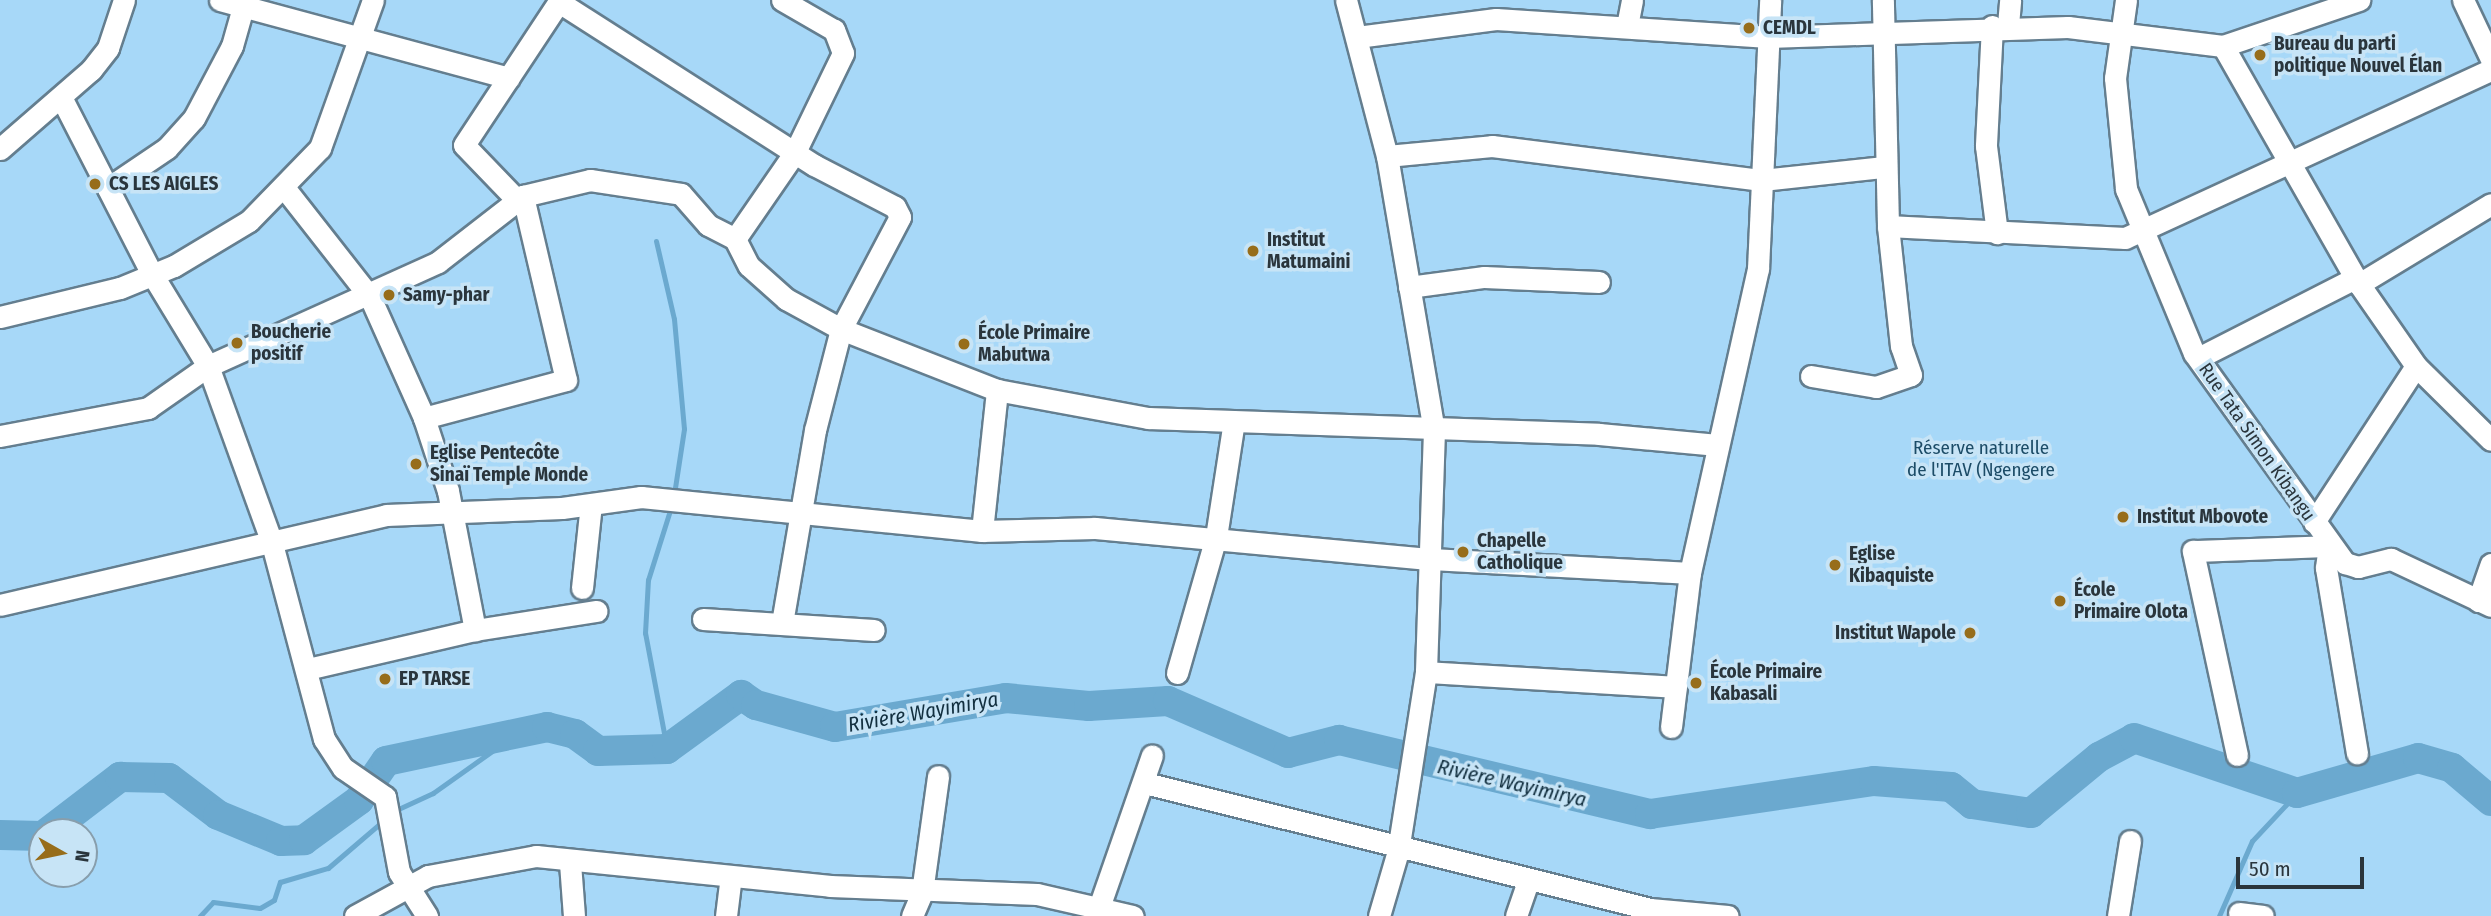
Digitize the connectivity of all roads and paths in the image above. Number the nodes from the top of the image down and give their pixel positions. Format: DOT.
graph roads {
  1 [pos="124,0"];
  2 [pos="220,0"];
  3 [pos="373,0"];
  4 [pos="782,0"];
  5 [pos="1346,0"];
  6 [pos="1632,0"];
  7 [pos="1770,0"];
  8 [pos="1883,0"];
  9 [pos="2010,0"];
  10 [pos="2126,0"];
  11 [pos="2359,0"];
  12 [pos="2463,0"];
  13 [pos="560,1"];
  14 [pos="245,2"];
  15 [pos="1627,26"];
  16 [pos="2000,26"];
  17 [pos="1881,32"];
  18 [pos="2119,35"];
  19 [pos="362,36"];
  20 [pos="1357,37"];
  21 [pos="1768,37"];
  22 [pos="2223,46"];
  23 [pos="2491,61"];
  24 [pos="509,78"];
  25 [pos="63,101"];
  26 [pos="0,149"];
  27 [pos="795,152"];
  28 [pos="1387,156"];
  29 [pos="2290,163"];
  30 [pos="1884,167"];
  31 [pos="1762,180"];
  32 [pos="108,188"];
  33 [pos="286,190"];
  34 [pos="520,198"];
  35 [pos="2491,204"];
  36 [pos="1888,226"];
  37 [pos="2141,231"];
  38 [pos="1997,233"];
  39 [pos="735,239"];
  40 [pos="152,274"];
  41 [pos="2357,281"];
  42 [pos="1599,282"];
  43 [pos="1409,287"];
  44 [pos="370,297"];
  45 [pos="0,317"];
  46 [pos="841,329"];
  47 [pos="2198,358"];
  48 [pos="208,366"];
  49 [pos="2416,366"];
  50 [pos="1811,376"];
  51 [pos="996,390"];
  52 [pos="424,418"];
  53 [pos="1234,421"];
  54 [pos="1434,429"];
  55 [pos="0,436"];
  56 [pos="2491,440"];
  57 [pos="1717,445"];
  58 [pos="591,504"];
  59 [pos="800,513"];
  60 [pos="452,514"];
  61 [pos="2314,522"];
  62 [pos="982,531"];
  63 [pos="1216,537"];
  64 [pos="271,540"];
  65 [pos="2329,546"];
  66 [pos="1432,559"];
  67 [pos="2491,564"];
  68 [pos="1689,573"];
  69 [pos="582,588"];
  70 [pos="2484,603"];
  71 [pos="0,605"];
  72 [pos="597,611"];
  73 [pos="703,619"];
  74 [pos="782,623"];
  75 [pos="475,630"];
  76 [pos="874,630"];
  77 [pos="307,670"];
  78 [pos="1426,672"];
  79 [pos="1177,673"];
  80 [pos="1676,687"];
  81 [pos="1671,727"];
  82 [pos="2357,753"];
  83 [pos="1152,755"];
  84 [pos="2237,755"];
  85 [pos="938,776"];
  86 [pos="1145,783"];
  87 [pos="2130,841"];
  88 [pos="1398,851"];
  89 [pos="570,863"];
  90 [pos="731,877"];
  91 [pos="1528,881"];
  92 [pos="411,883"];
  93 [pos="922,892"];
  94 [pos="1098,911"];
  95 [pos="1648,913"];
  96 [pos="2239,913"];
  97 [pos="355,916"];
  98 [pos="427,916"];
  99 [pos="574,916"];
  100 [pos="726,916"];
  101 [pos="912,916"];
  102 [pos="1133,916"];
  103 [pos="1379,916"];
  104 [pos="1516,916"];
  105 [pos="1728,916"];
  106 [pos="2118,916"];
  107 [pos="2263,916"];
  1 -- 25 [label="street"];
  2 -- 14 [label="street"];
  3 -- 19 [label="street"];
  4 -- 27 [label="street"];
  5 -- 20 [label="street"];
  6 -- 15 [label="street"];
  7 -- 21 [label="street"];
  8 -- 17 [label="street"];
  9 -- 16 [label="street"];
  10 -- 18 [label="street, Rue Tata Simon Kibangu"];
  11 -- 22 [label="street"];
  12 -- 23 [label="street"];
  13 -- 24 [label="street"];
  13 -- 27 [label="street"];
  14 -- 19 [label="street"];
  14 -- 32 [label="street"];
  15 -- 20 [label="street"];
  15 -- 21 [label="street"];
  16 -- 17 [label="street"];
  16 -- 18 [label="street"];
  16 -- 38 [label="street"];
  17 -- 21 [label="street"];
  17 -- 30 [label="street"];
  18 -- 22 [label="street"];
  18 -- 37 [label="street, Rue Tata Simon Kibangu"];
  19 -- 24 [label="street"];
  19 -- 33 [label="street"];
  20 -- 28 [label="street"];
  21 -- 31 [label="street"];
  22 -- 29 [label="street"];
  23 -- 29 [label="street"];
  24 -- 34 [label="street"];
  25 -- 26 [label="street"];
  25 -- 32 [label="street"];
  27 -- 39 [label="street"];
  27 -- 46 [label="street"];
  28 -- 31 [label="street"];
  28 -- 43 [label="street"];
  29 -- 37 [label="street"];
  29 -- 41 [label="street"];
  30 -- 31 [label="street"];
  30 -- 36 [label="street"];
  31 -- 57 [label="street"];
  32 -- 40 [label="street"];
  33 -- 40 [label="street"];
  33 -- 44 [label="street"];
  34 -- 39 [label="street"];
  34 -- 44 [label="street"];
  34 -- 52 [label="street"];
  35 -- 41 [label="street"];
  36 -- 38 [label="street"];
  36 -- 50 [label="street"];
  37 -- 38 [label="street"];
  37 -- 47 [label="street, Rue Tata Simon Kibangu"];
  39 -- 46 [label="street"];
  40 -- 45 [label="street"];
  40 -- 48 [label="street"];
  41 -- 47 [label="street"];
  41 -- 49 [label="street"];
  42 -- 43 [label="street"];
  43 -- 54 [label="street"];
  44 -- 48 [label="street"];
  44 -- 52 [label="street"];
  46 -- 51 [label="street"];
  46 -- 59 [label="street"];
  47 -- 61 [label="street, Rue Tata Simon Kibangu"];
  48 -- 55 [label="street"];
  48 -- 64 [label="street"];
  49 -- 56 [label="street"];
  49 -- 61 [label="street"];
  51 -- 53 [label="street"];
  51 -- 62 [label="street"];
  52 -- 60 [label="street"];
  53 -- 54 [label="street"];
  53 -- 63 [label="street"];
  54 -- 57 [label="street"];
  54 -- 66 [label="street"];
  57 -- 68 [label="street"];
  58 -- 59 [label="street"];
  58 -- 60 [label="street"];
  58 -- 69 [label="street"];
  59 -- 62 [label="street"];
  59 -- 74 [label="street"];
  60 -- 64 [label="street"];
  60 -- 75 [label="street"];
  61 -- 65 [label="street, Rue Tata Simon Kibangu"];
  62 -- 63 [label="street"];
  63 -- 66 [label="street"];
  63 -- 79 [label="street"];
  64 -- 71 [label="street"];
  64 -- 77 [label="street"];
  65 -- 70 [label="street, Rue Tata Simon Kibangu"];
  65 -- 82 [label="street"];
  65 -- 84 [label="street"];
  66 -- 68 [label="street"];
  66 -- 78 [label="street"];
  67 -- 70 [label="street"];
  68 -- 80 [label="street"];
  72 -- 75 [label="street"];
  73 -- 74 [label="street"];
  74 -- 76 [label="street"];
  75 -- 77 [label="street"];
  77 -- 92 [label="street"];
  78 -- 80 [label="street"];
  78 -- 88 [label="street"];
  80 -- 81 [label="street"];
  83 -- 86 [label="street"];
  85 -- 93 [label="street"];
  86 -- 88 [label="street"];
  86 -- 94 [label="street"];
  87 -- 106 [label="street"];
  88 -- 91 [label="street"];
  88 -- 103 [label="street"];
  89 -- 90 [label="street"];
  89 -- 92 [label="street"];
  89 -- 99 [label="street"];
  90 -- 93 [label="street"];
  90 -- 100 [label="street"];
  91 -- 95 [label="street"];
  91 -- 104 [label="street"];
  92 -- 97 [label="street"];
  92 -- 98 [label="street"];
  93 -- 94 [label="street"];
  93 -- 101 [label="street"];
  94 -- 102 [label="street"];
  95 -- 105 [label="street"];
  96 -- 107 [label="street"];
}
